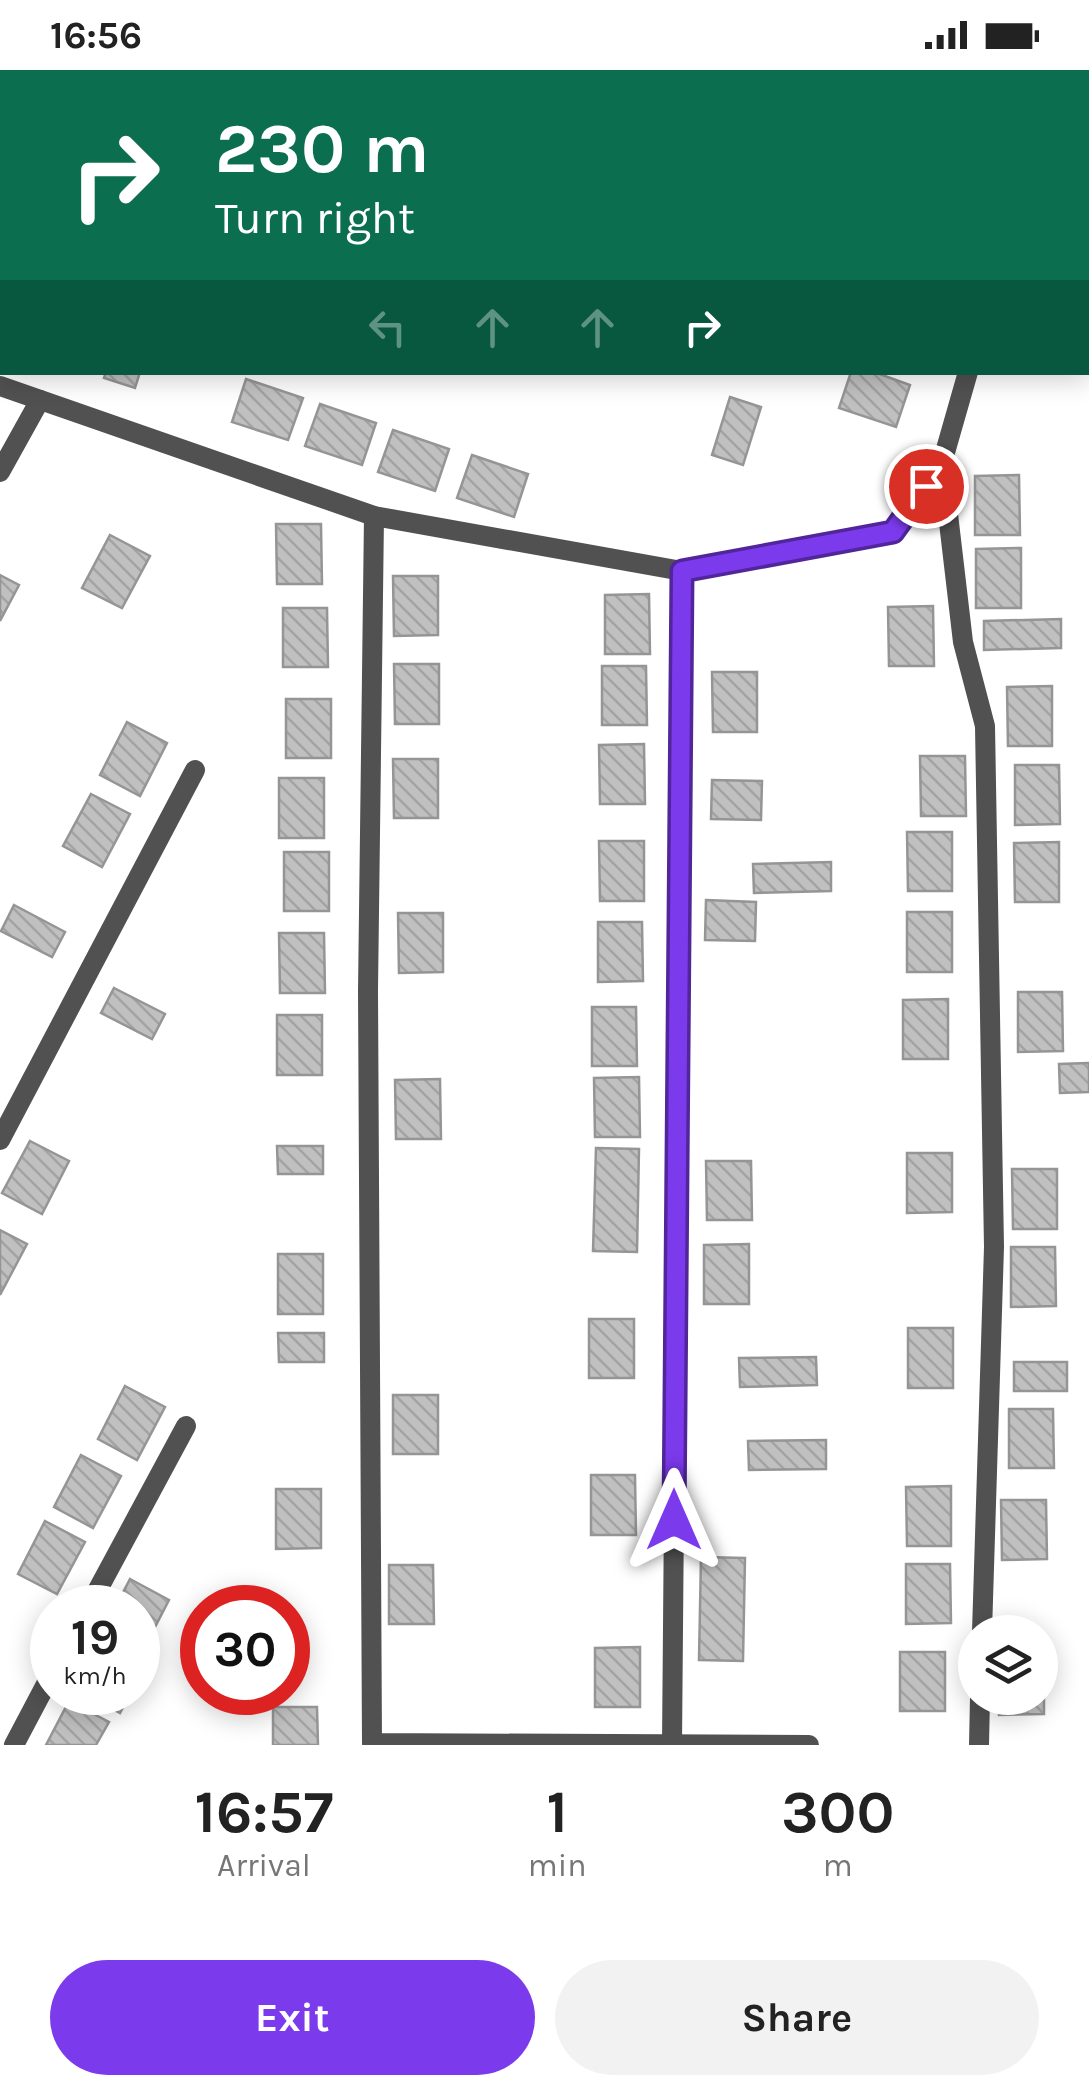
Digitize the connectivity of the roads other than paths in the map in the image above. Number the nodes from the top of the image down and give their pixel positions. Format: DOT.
graph roads {
  1 [pos="967,375"];
  2 [pos="0,386"];
  3 [pos="40,400"];
  4 [pos="942,463"];
  5 [pos="0,472"];
  6 [pos="374,516"];
  7 [pos="682,571"];
  8 [pos="195,770"];
  9 [pos="0,1140"];
  10 [pos="186,1426"];
  11 [pos="100,1585"];
  12 [pos="983,1615"];
  13 [pos="30,1715"];
  14 [pos="979,1715"];
  15 [pos="372,1744"];
  16 [pos="14,1745"];
  17 [pos="672,1745"];
  18 [pos="808,1745"];
  19 [pos="978,1745"];
  1 -- 4 [label="street"];
  2 -- 3 [label="street"];
  3 -- 5 [label="street"];
  3 -- 6 [label="street"];
  4 -- 7 [label="street"];
  4 -- 12 [label="street"];
  6 -- 7 [label="street"];
  6 -- 15 [label="street"];
  7 -- 17 [label="street"];
  8 -- 9 [label="street"];
  10 -- 11 [label="street"];
  13 -- 16 [label="street"];
  14 -- 19 [label="street"];
  15 -- 17 [label="street"];
  17 -- 18 [label="street"];
}
